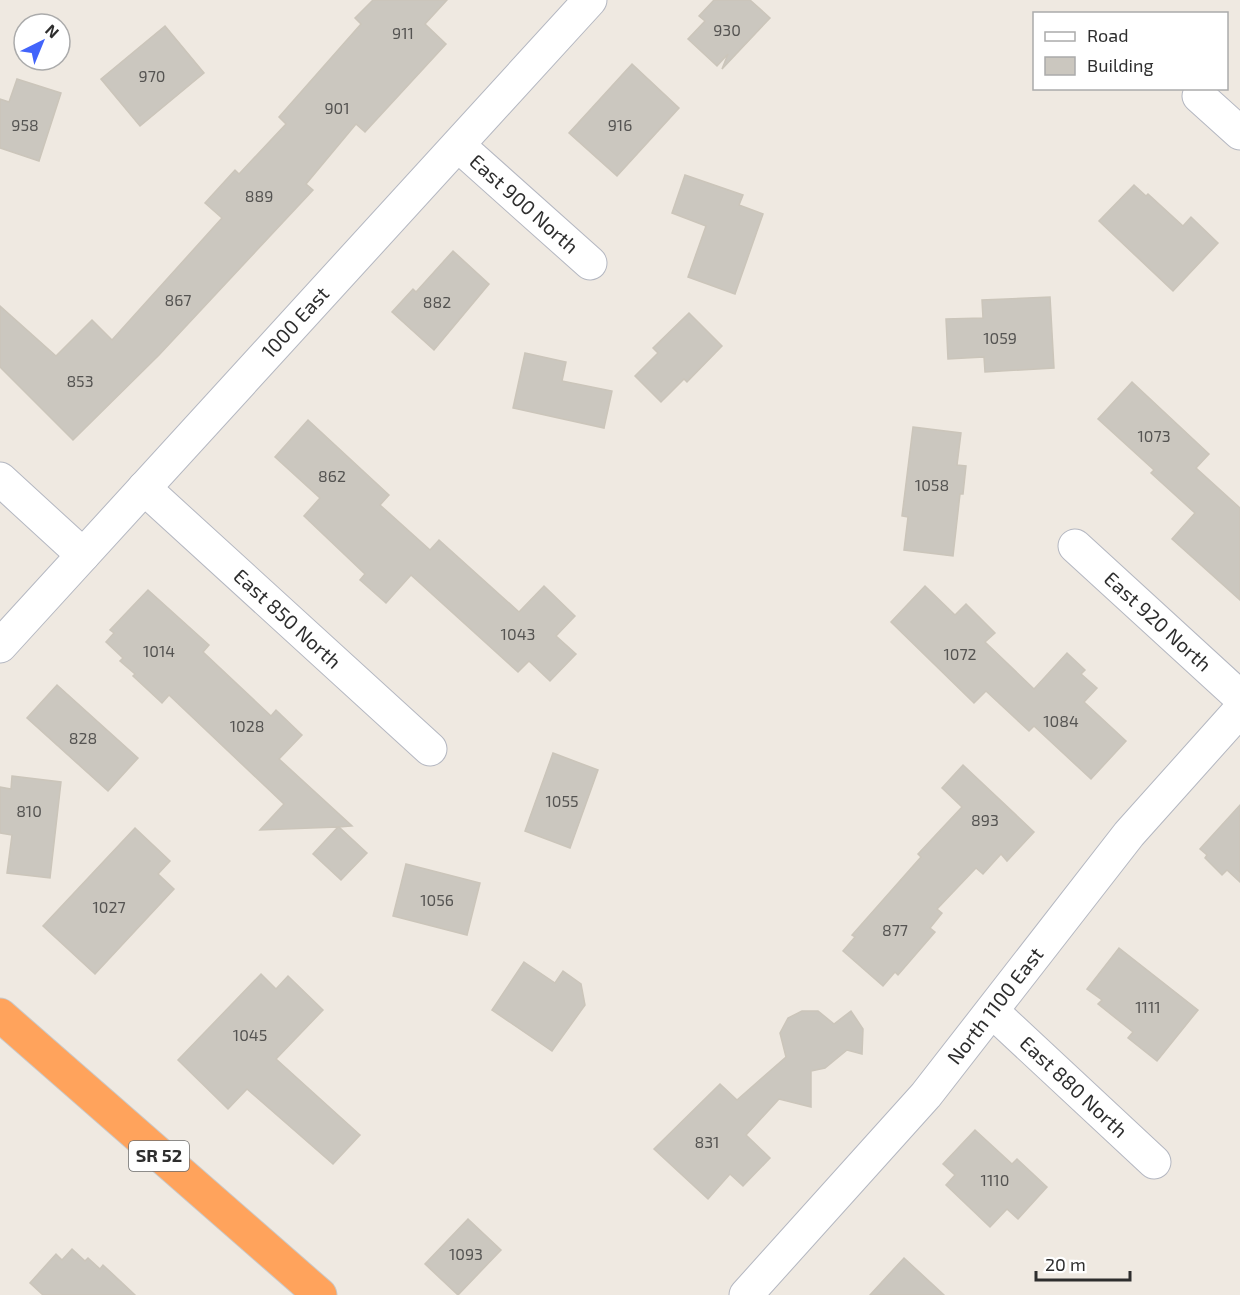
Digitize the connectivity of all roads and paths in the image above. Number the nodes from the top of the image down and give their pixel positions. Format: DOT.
graph roads {
  1 [pos="590,0"];
  2 [pos="1199,96"];
  3 [pos="1240,133"];
  4 [pos="459,146"];
  5 [pos="590,263"];
  6 [pos="0,479"];
  7 [pos="144,488"];
  8 [pos="1075,546"];
  9 [pos="83,555"];
  10 [pos="0,646"];
  11 [pos="1240,697"];
  12 [pos="1240,710"];
  13 [pos="430,749"];
  14 [pos="993,1012"];
  15 [pos="0,1015"];
  16 [pos="1154,1162"];
  17 [pos="320,1295"];
  18 [pos="746,1295"];
  1 -- 4 [label="street, 1000 East"];
  2 -- 3 [label="street"];
  4 -- 5 [label="street, East 900 North"];
  4 -- 7 [label="street, 1000 East"];
  6 -- 9 [label="street"];
  7 -- 9 [label="street, 1000 East"];
  7 -- 13 [label="street, East 850 North"];
  8 -- 11 [label="street, East 920 North"];
  9 -- 10 [label="street, 1000 East"];
  12 -- 14 [label="street, North 1100 East"];
  14 -- 16 [label="street, East 880 North"];
  14 -- 18 [label="street, North 1100 East"];
  15 -- 17 [label="highway, SR 52"];
}
